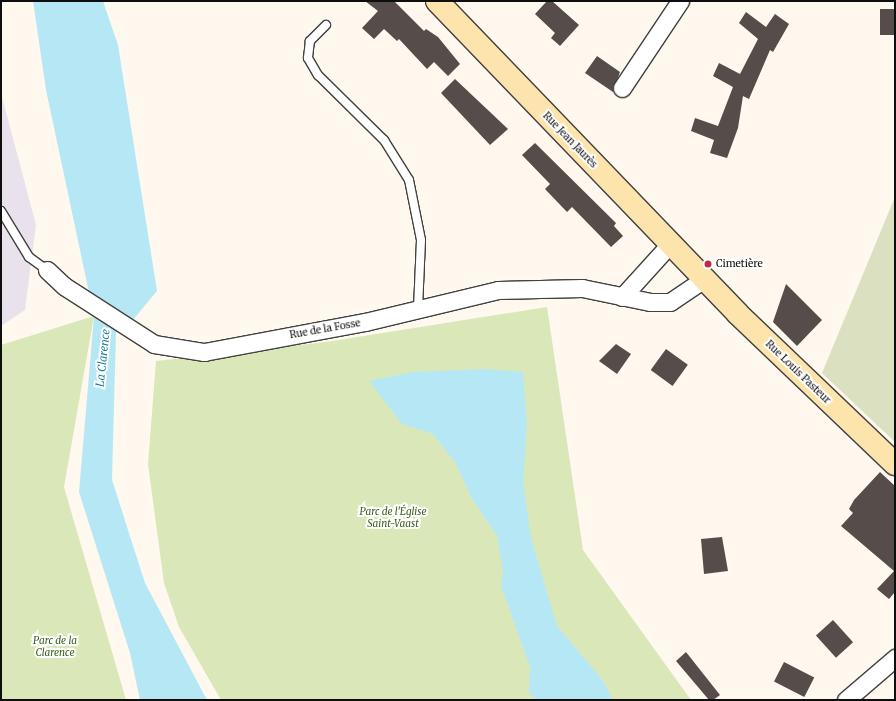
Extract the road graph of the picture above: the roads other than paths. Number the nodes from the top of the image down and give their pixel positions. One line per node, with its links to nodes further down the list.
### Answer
1 (436, 1): 6 (main road, Rue Jean Jaurès)
2 (680, 1): 4 (street)
3 (326, 25): 10 (lane)
4 (622, 88)
5 (1, 211): 7 (lane)
6 (670, 244): 8 (main road, Rue Jean Jaurès); 9 (street)
7 (47, 270): 10 (street, Rue de la Fosse)
8 (704, 279): 9 (street, Rue de la Fosse); 11 (main road, Rue Louis Pasteur)
9 (622, 297): 10 (street, Rue de la Fosse)
10 (418, 308)
11 (895, 464)
12 (895, 658): 13 (street)
13 (846, 700)

